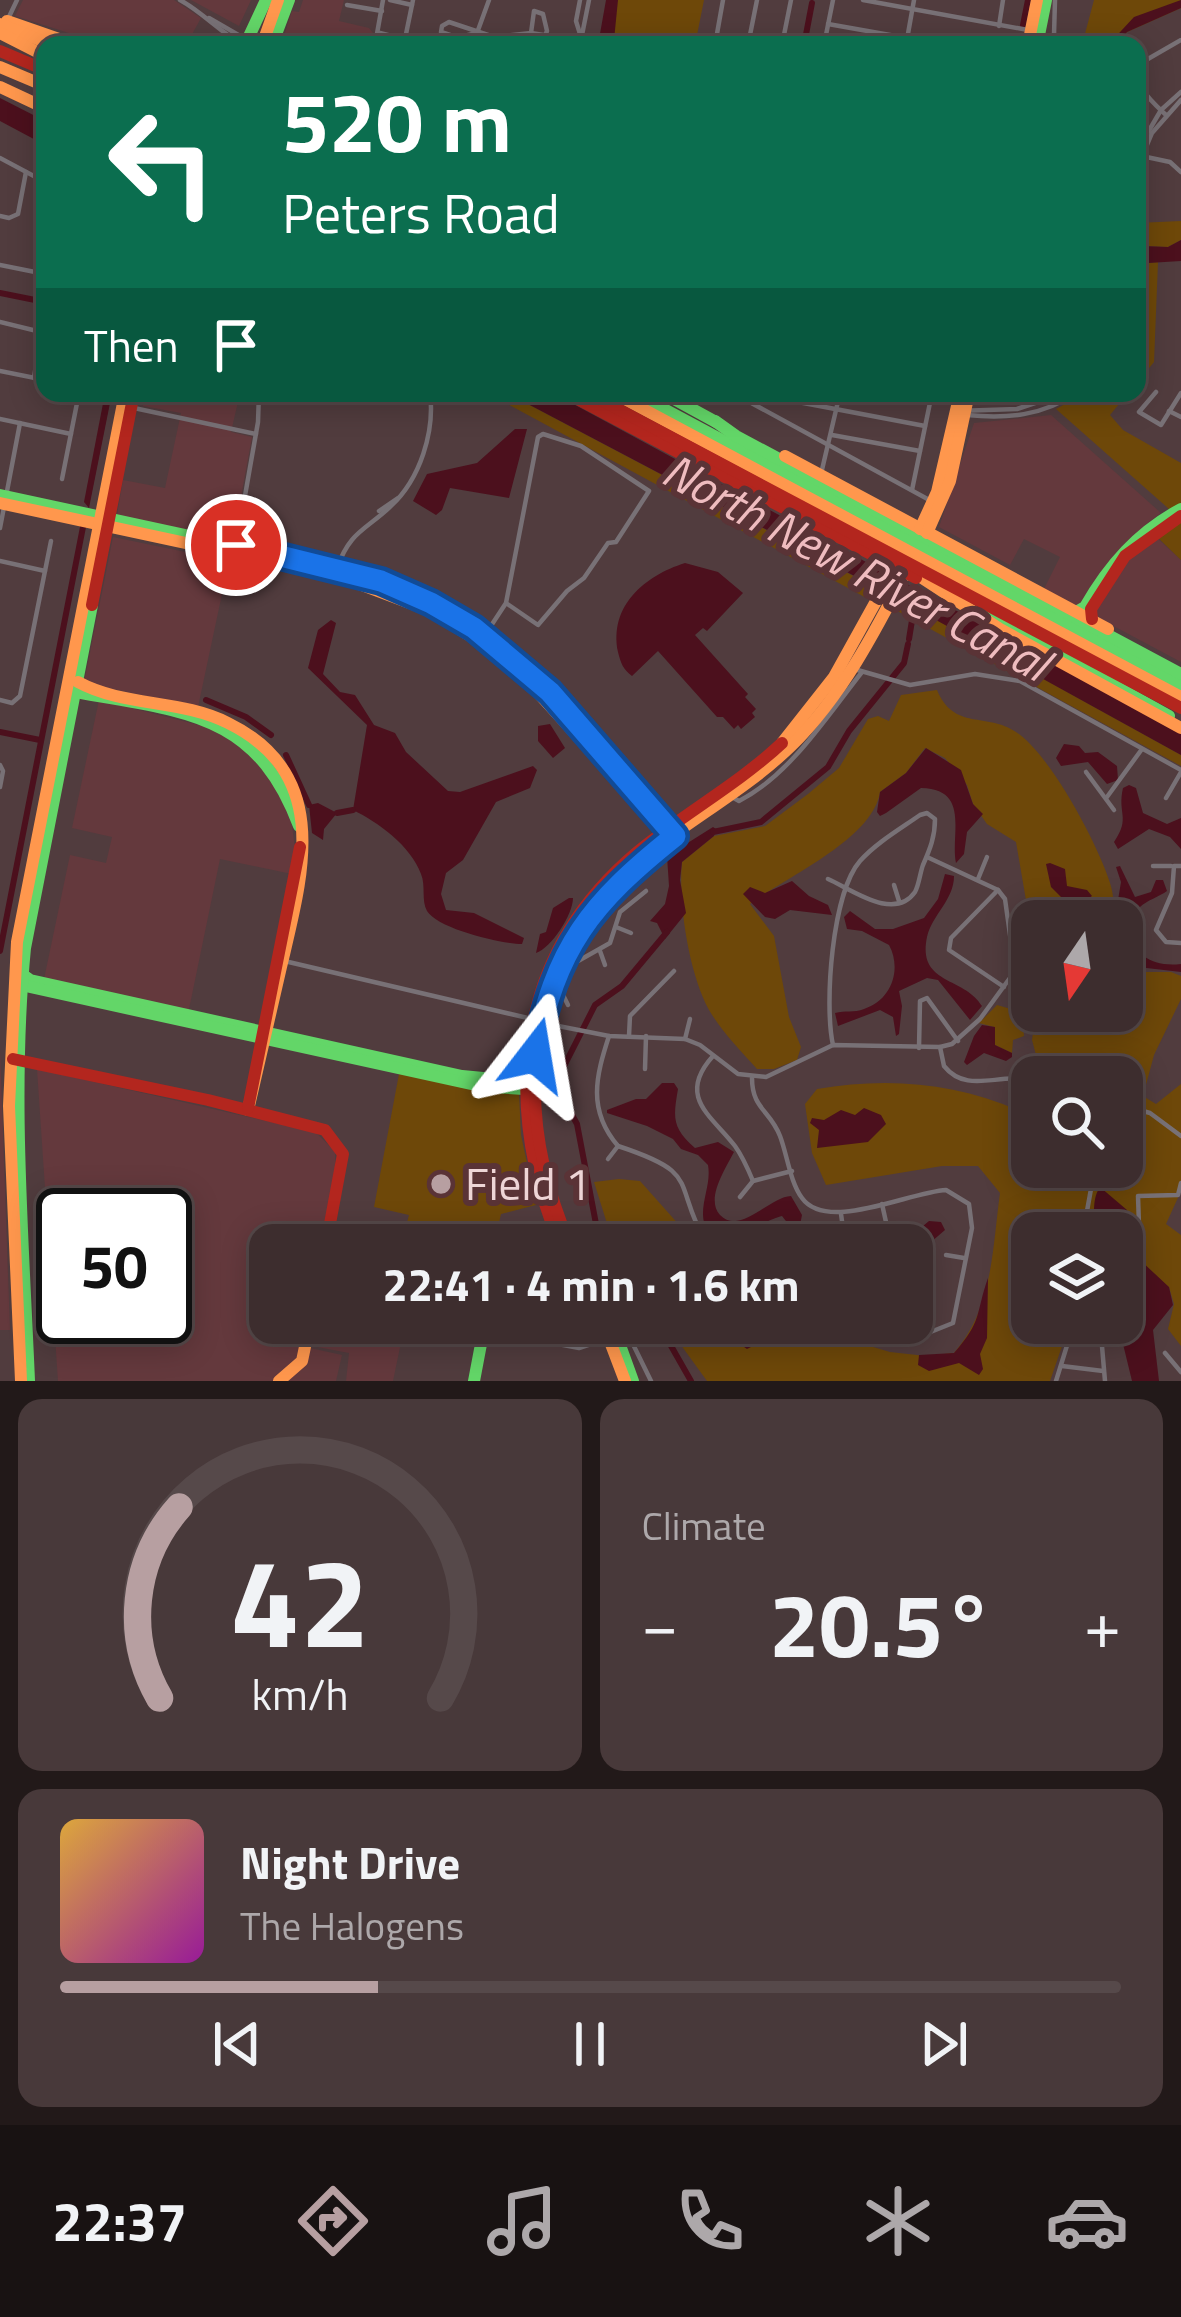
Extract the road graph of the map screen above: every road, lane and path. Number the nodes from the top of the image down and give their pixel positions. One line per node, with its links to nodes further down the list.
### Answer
1 (17, 0): 26 (street)
2 (181, 0): 22 (street)
3 (266, 0): 33 (main road)
4 (278, 0): 34 (main road)
5 (289, 0): 35 (main road)
6 (387, 0): 18 (street); 23 (street)
7 (489, 0): 28 (street)
8 (580, 0): 46 (street)
9 (589, 0): 47 (street)
10 (723, 0): 48 (street)
11 (757, 0): 49 (street)
12 (791, 0): 50 (street)
13 (832, 0): 24 (street)
14 (862, 0): 21 (street)
15 (914, 0): 21 (street)
16 (1003, 0): 25 (street)
17 (1046, 0): 55 (main road); 56 (street)
18 (413, 2): 38 (street)
19 (347, 4): 20 (street)
20 (364, 4): 23 (street)
21 (912, 9): 25 (street); 53 (street)
22 (199, 11): 30 (street); 32 (street)
23 (382, 11): 27 (street)
24 (828, 24): 51 (street); 52 (street)
25 (999, 26): 54 (street)
26 (1, 27): 31 (main road); 57 (main road); 60 (main road)
27 (378, 33): 36 (street); 37 (street)
28 (477, 33): 39 (street); 40 (street); 41 (street)
29 (530, 33): 42 (street); 43 (street); 44 (street); 45 (street)
30 (224, 35)
31 (38, 36)
32 (238, 36)
33 (249, 36)
34 (263, 36)
35 (275, 36)
36 (377, 36)
37 (392, 36)
38 (406, 36)
39 (449, 36)
40 (472, 36)
41 (490, 36)
42 (520, 36)
43 (530, 36)
44 (534, 36)
45 (544, 36)
46 (577, 36)
47 (579, 36)
48 (717, 36)
49 (750, 36)
50 (784, 36)
51 (826, 36)
52 (883, 36)
53 (907, 36)
54 (1023, 36)
55 (1033, 36)
56 (1055, 36)
57 (36, 39)
58 (1181, 40): 61 (street)
59 (0, 51): 62 (main road)
60 (36, 52)
61 (1146, 59)
62 (36, 66)
63 (0, 67): 64 (main road)
64 (36, 82)
65 (0, 87): 68 (main road)
66 (1181, 96): 69 (street)
67 (1146, 97): 69 (street)
68 (36, 104)
69 (1163, 112): 70 (street)
70 (1146, 141)
71 (1146, 156): 74 (street)
72 (0, 158): 73 (street)
73 (26, 172): 75 (street); 76 (street)
74 (1181, 172)
75 (36, 177)
76 (0, 216)
77 (0, 265): 78 (street)
78 (36, 272)
79 (0, 322): 80 (street)
80 (36, 331)
81 (36, 365): 83 (street)
82 (0, 370): 83 (street)
83 (34, 378)
84 (1156, 392): 108 (street)
85 (1181, 393): 108 (street)
86 (77, 402): 115 (street)
87 (128, 402): 128 (main road)
88 (146, 402): 116 (street)
89 (258, 402): 116 (street)
90 (431, 402): 138 (street)
91 (586, 402): 131 (main road)
92 (607, 402): 131 (main road)
93 (630, 402): 131 (main road)
94 (650, 402): 131 (main road)
95 (680, 402): 112 (main road)
96 (748, 402): 106 (street)
97 (754, 402): 106 (street)
98 (796, 402): 107 (street)
99 (838, 402): 107 (street)
100 (925, 402): 105 (street)
101 (961, 402): 109 (main road)
102 (967, 402): 109 (main road)
103 (1040, 402): 109 (street)
104 (1063, 402): 109 (street)
105 (930, 403): 114 (street)
106 (753, 405): 118 (street)
107 (837, 410): 114 (street); 117 (street)
108 (1169, 411): 110 (street)
109 (963, 412): 120 (main road); 123 (main road)
110 (1181, 417)
111 (0, 419): 113 (street)
112 (715, 421): 121 (main road); 131 (main road)
113 (20, 423): 115 (street); 125 (street)
114 (925, 426): 119 (street)
115 (71, 434): 122 (street)
116 (256, 434): 133 (street)
117 (832, 435): 118 (street); 119 (street)
118 (830, 446): 121 (street); 124 (street)
119 (920, 451): 124 (street)
120 (945, 464): 123 (main road); 126 (main road)
121 (821, 473): 131 (main road)
122 (62, 479)
123 (950, 481): 130 (main road)
124 (916, 492): 126 (street)
125 (3, 500): 128 (main road); 129 (street)
126 (934, 502): 130 (main road)
127 (1181, 512): 141 (main road); 142 (main road)
128 (103, 522): 133 (main road); 146 (main road)
129 (0, 528)
130 (924, 530): 131 (main road); 135 (main road); 139 (main road)
131 (887, 535): 135 (main road); 135 (main road); 139 (main road); 150 (main road)
132 (51, 541): 137 (street)
133 (236, 550): 136 (main road); 136 (main road); 138 (main road)
134 (0, 561): 137 (street)
135 (938, 562): 139 (main road); 141 (main road); 145 (main road); 145 (main road); 147 (main road); 149 (main road); 150 (main road)
136 (286, 564): 138 (main road)
137 (45, 571): 148 (street)
138 (336, 571): 143 (main road)
139 (899, 573): 144 (main road)
140 (506, 603): 140 (street); 143 (street)
141 (1078, 611): 142 (main road)
142 (1092, 619): 145 (main road)
143 (482, 639): 160 (main road)
144 (852, 670): 151 (street); 152 (street); 152 (main road)
145 (1181, 676)
146 (74, 684): 178 (main road); 181 (main road)
147 (1181, 697)
148 (0, 700)
149 (1181, 708)
150 (1181, 723)
151 (1142, 749): 154 (street); 157 (street)
152 (780, 756): 160 (main road); 160 (main road)
153 (0, 766): 156 (street)
154 (1181, 771): 158 (street)
155 (1086, 772): 157 (street)
156 (0, 787)
157 (1107, 797): 159 (street)
158 (1166, 797)
159 (1114, 809)
160 (670, 834): 171 (main road)
161 (927, 857): 166 (street); 168 (street); 172 (street)
162 (987, 857): 166 (street)
163 (1153, 866): 164 (street)
164 (1178, 866): 176 (street)
165 (828, 879): 168 (street)
166 (978, 880): 169 (street)
167 (894, 885): 172 (street)
168 (848, 887): 172 (street); 192 (street)
169 (998, 890): 182 (street); 182 (street)
170 (646, 891): 173 (street)
171 (601, 897): 173 (street); 185 (main road); 185 (main road)
172 (899, 901)
173 (621, 911): 174 (street)
174 (616, 927): 175 (street); 177 (street)
175 (632, 933)
176 (1181, 943)
177 (600, 951): 179 (street); 183 (street)
178 (281, 960): 185 (street); 186 (main road)
179 (605, 965)
180 (674, 971): 188 (street)
181 (18, 977): 186 (main road); 196 (main road)
182 (1004, 987): 191 (street)
183 (568, 1005)
184 (690, 1019): 190 (street)
185 (537, 1021): 187 (street); 200 (main road); 209 (main road)
186 (264, 1035): 200 (main road); 201 (main road)
187 (609, 1036): 188 (street); 205 (street)
188 (628, 1036): 189 (street)
189 (646, 1036): 190 (street); 197 (street)
190 (685, 1039): 195 (street)
191 (958, 1041): 193 (street); 194 (street)
192 (833, 1045): 194 (street); 198 (street)
193 (940, 1047): 194 (street); 199 (street)
194 (919, 1048)
195 (713, 1056): 198 (street); 208 (street)
196 (10, 1059): 201 (main road); 203 (main road); 211 (main road)
197 (645, 1069)
198 (752, 1078): 207 (street)
199 (1011, 1078)
200 (524, 1086): 209 (main road)
201 (248, 1110): 218 (main road)
202 (1143, 1111): 204 (street)
203 (7, 1113): 211 (main road); 223 (main road)
204 (1181, 1136)
205 (618, 1146): 206 (street); 221 (street)
206 (608, 1159)
207 (792, 1171): 208 (street); 216 (street)
208 (753, 1181): 212 (street)
209 (540, 1184): 219 (main road); 220 (main road)
210 (1181, 1184): 213 (street)
211 (20, 1193): 226 (main road)
212 (740, 1197)
213 (1179, 1197): 215 (street)
214 (881, 1203): 216 (street); 217 (street); 225 (street)
215 (1139, 1212)
216 (841, 1214): 222 (street)
217 (886, 1222)
218 (331, 1224)
219 (553, 1224)
220 (560, 1224)
221 (699, 1224)
222 (842, 1224)
223 (14, 1256): 226 (main road); 239 (main road)
224 (946, 1256): 225 (street)
225 (965, 1258): 227 (street)
226 (26, 1307): 239 (main road)
227 (933, 1332)
228 (306, 1344): 240 (main road)
229 (479, 1344): 238 (main road)
230 (616, 1344): 241 (main road)
231 (633, 1344): 242 (street)
232 (1068, 1344): 235 (street)
233 (1101, 1344): 236 (street)
234 (1165, 1353): 237 (street)
235 (1062, 1366): 236 (street); 243 (street)
236 (1103, 1371): 244 (street)
237 (1181, 1372)
238 (472, 1378)
239 (25, 1381)
240 (279, 1381)
241 (629, 1381)
242 (651, 1381)
243 (1056, 1381)
244 (1105, 1381)

